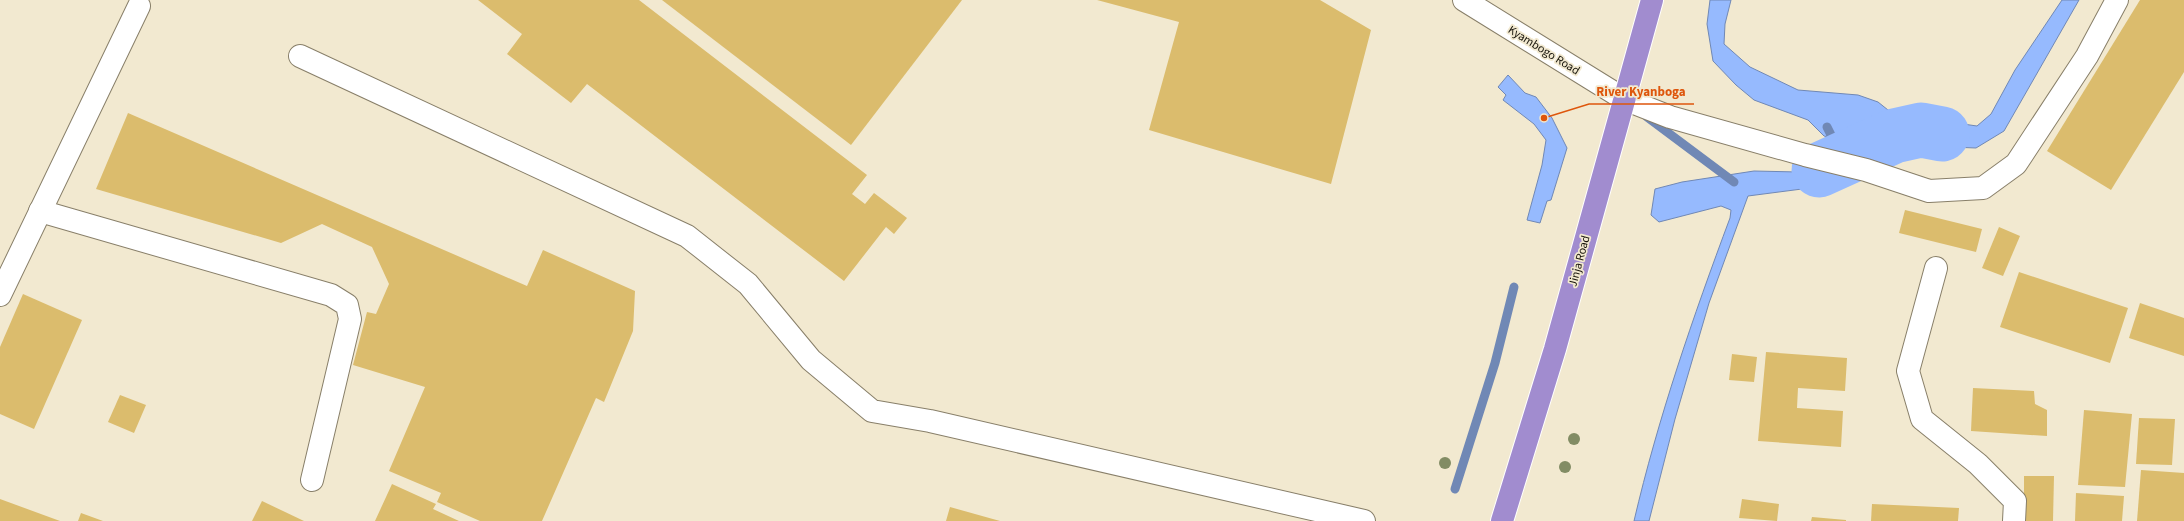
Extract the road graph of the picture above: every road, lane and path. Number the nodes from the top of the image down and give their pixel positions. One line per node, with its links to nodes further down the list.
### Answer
1 (1464, 0): 6 (street, Kyambogo Road)
2 (1652, 0): 6 (highway, Jinja Road)
3 (2117, 0): 6 (street, Kyambogo Road)
4 (139, 6): 7 (street)
5 (300, 56): 11 (street)
6 (1624, 99): 12 (highway, Jinja Road)
7 (40, 211): 9 (street); 10 (street)
8 (1936, 268): 13 (street)
9 (0, 295)
10 (312, 480)
11 (1364, 521)
12 (1502, 521)
13 (2014, 521)

